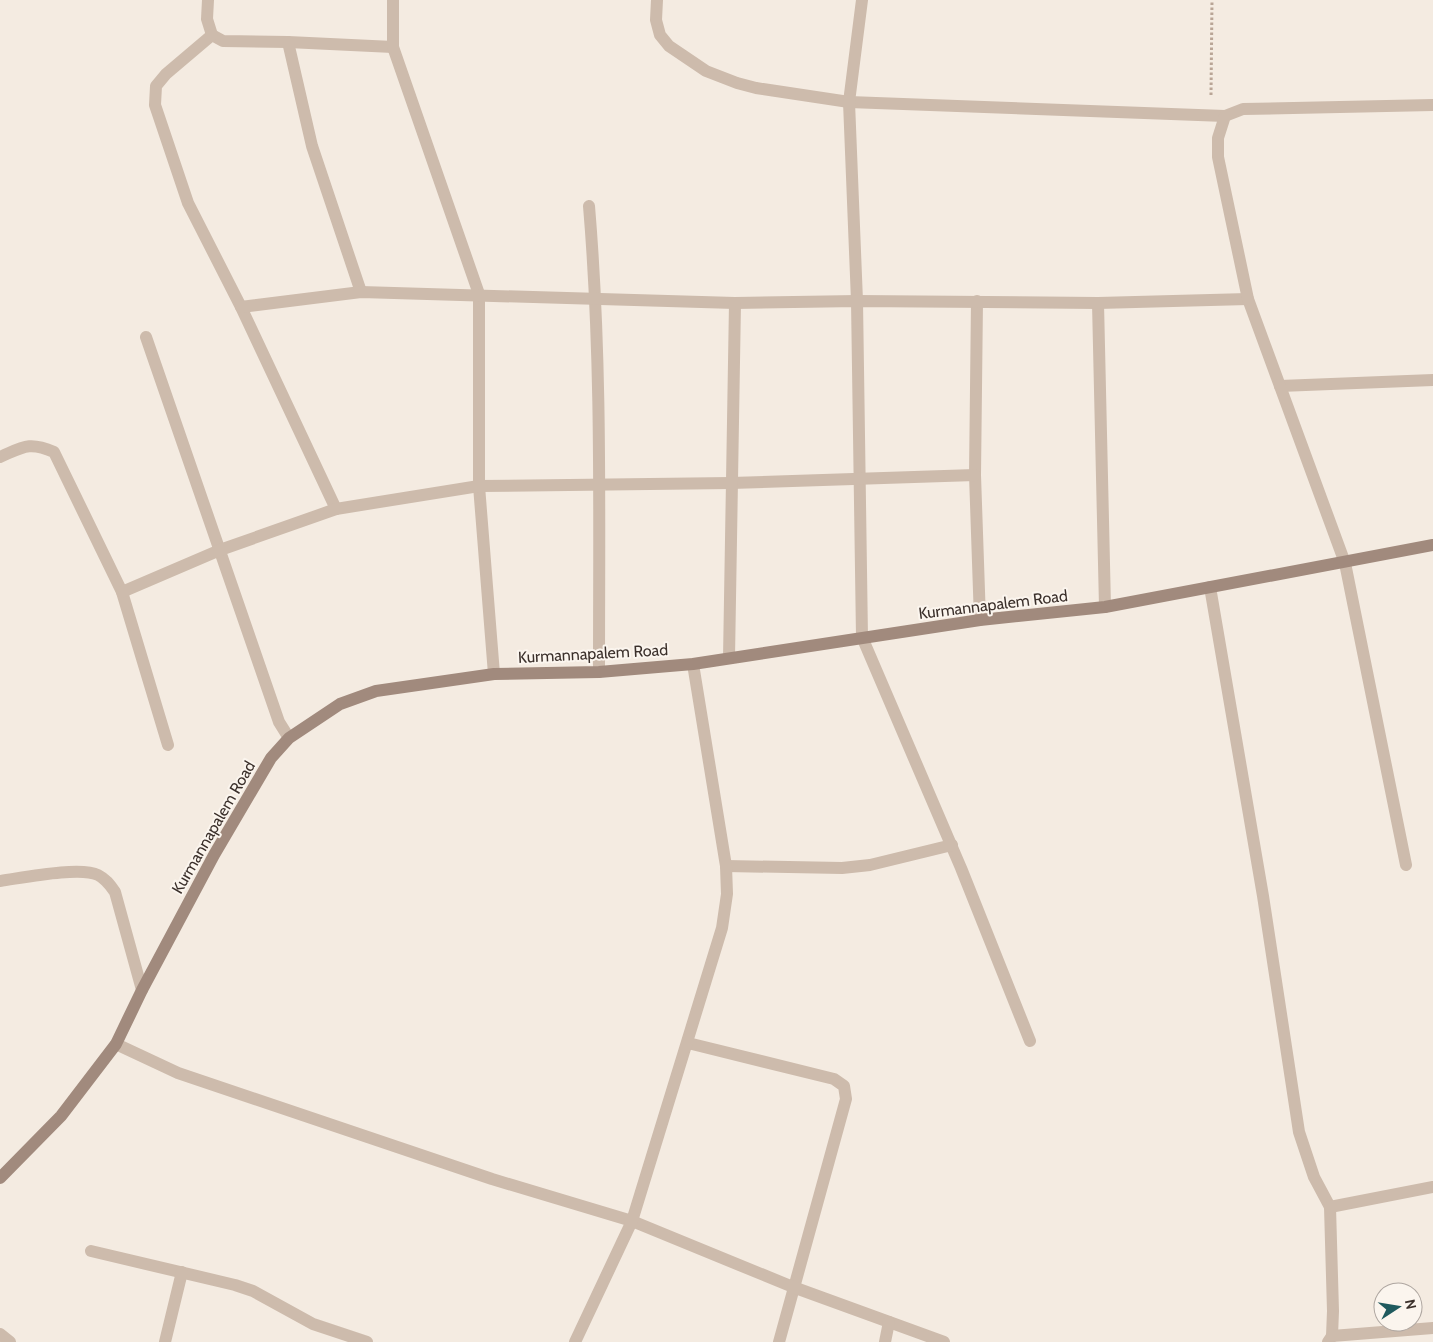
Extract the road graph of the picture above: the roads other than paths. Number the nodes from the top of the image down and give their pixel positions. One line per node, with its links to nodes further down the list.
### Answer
1 (208, 0): 5 (street)
2 (394, 0): 7 (street)
3 (657, 0): 8 (street)
4 (862, 0): 8 (street)
5 (212, 35): 6 (street); 20 (street)
6 (288, 42): 7 (street); 12 (street)
7 (393, 48): 13 (street)
8 (849, 102): 10 (street); 16 (street)
9 (1433, 105): 10 (street)
10 (1226, 116): 15 (street)
11 (589, 206): 14 (street)
12 (361, 292): 13 (street); 20 (street)
13 (480, 294): 14 (street); 29 (street)
14 (597, 298): 18 (street); 27 (street)
15 (1248, 299): 19 (street); 23 (street)
16 (857, 301): 17 (street); 18 (street); 26 (street)
17 (977, 301): 19 (street); 25 (street)
18 (735, 303): 28 (street)
19 (1098, 303): 36 (street)
20 (241, 307): 30 (street)
21 (146, 337): 32 (street)
22 (1433, 380): 23 (street)
23 (1280, 386): 33 (street)
24 (0, 457): 35 (street)
25 (975, 475): 26 (street); 37 (street)
26 (858, 480): 28 (street); 38 (street)
27 (600, 484): 28 (street); 29 (street); 41 (street)
28 (731, 484): 39 (street)
29 (479, 486): 30 (street); 42 (street)
30 (336, 509): 32 (street)
31 (1433, 546): 33 (main road, Kurmannapalem Road)
32 (220, 550): 35 (street); 43 (street)
33 (1345, 563): 34 (main road, Kurmannapalem Road); 46 (street)
34 (1210, 587): 36 (main road, Kurmannapalem Road); 55 (street)
35 (122, 592): 44 (street)
36 (1105, 606): 37 (main road, Kurmannapalem Road)
37 (980, 620): 38 (main road, Kurmannapalem Road)
38 (862, 637): 39 (main road, Kurmannapalem Road); 45 (street)
39 (729, 658): 40 (main road, Kurmannapalem Road)
40 (693, 664): 41 (main road, Kurmannapalem Road); 47 (street)
41 (599, 672): 42 (main road, Kurmannapalem Road)
42 (494, 674): 43 (main road, Kurmannapalem Road)
43 (289, 738): 49 (main road, Kurmannapalem Road)
44 (168, 745)
45 (952, 846): 47 (street); 50 (street)
46 (1406, 865)
47 (726, 866): 51 (street)
48 (0, 880): 49 (street)
49 (142, 990): 52 (main road, Kurmannapalem Road)
50 (1030, 1041)
51 (688, 1043): 56 (street); 59 (street)
52 (116, 1044): 53 (main road, Kurmannapalem Road); 56 (street)
53 (0, 1178)
54 (1433, 1187): 55 (street)
55 (1330, 1207): 63 (street)
56 (632, 1222): 59 (street); 67 (street)
57 (91, 1251): 58 (street)
58 (182, 1272): 65 (street); 66 (street)
59 (793, 1287): 60 (street); 68 (street)
60 (889, 1322): 69 (street); 70 (street)
61 (1433, 1328): 63 (street)
62 (0, 1334): 64 (street)
63 (1330, 1339)
64 (10, 1342)
65 (165, 1342)
66 (367, 1342)
67 (575, 1342)
68 (779, 1342)
69 (885, 1342)
70 (944, 1342)

